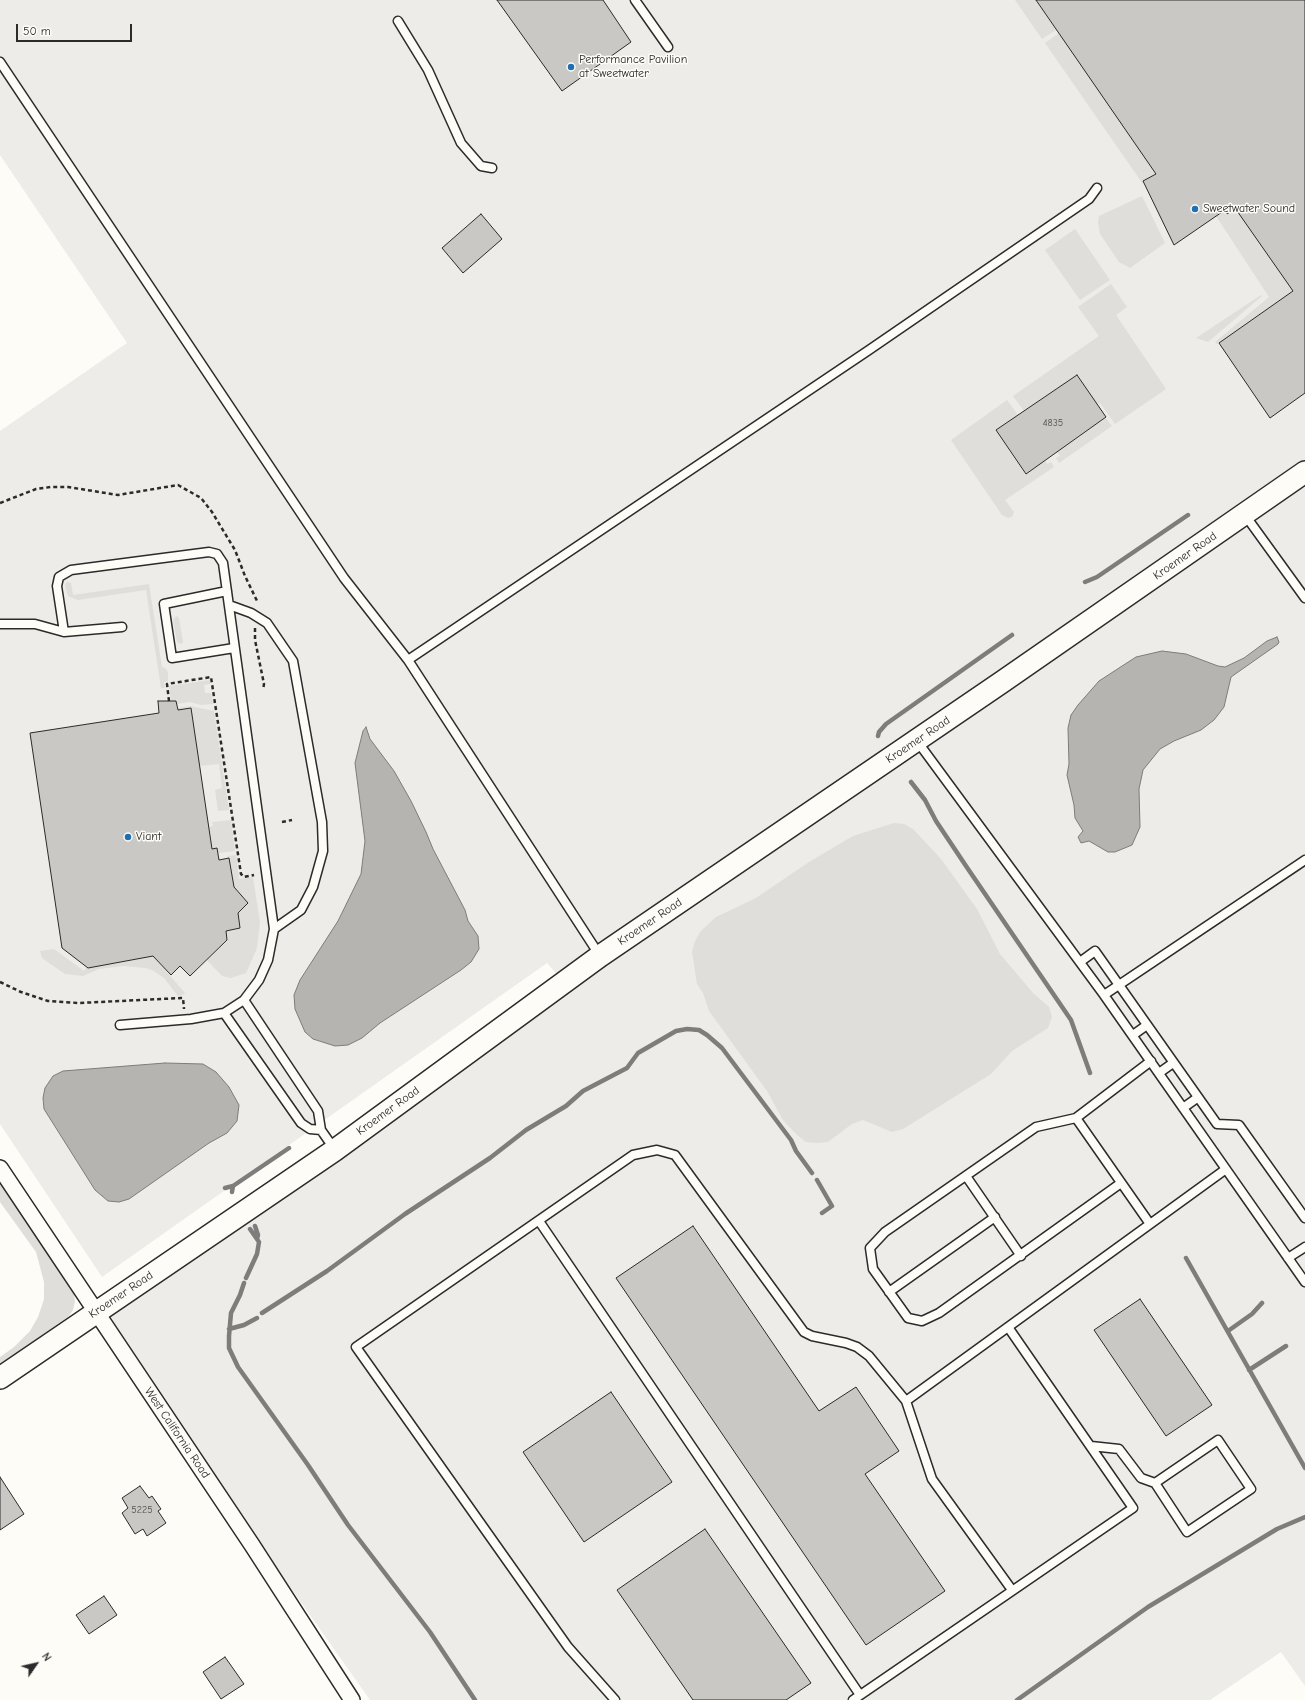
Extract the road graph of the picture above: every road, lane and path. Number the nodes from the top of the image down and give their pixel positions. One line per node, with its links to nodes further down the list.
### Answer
1 (635, 0): 3 (lane)
2 (398, 21): 5 (lane)
3 (668, 47)
4 (0, 62): 19 (lane)
5 (492, 168)
6 (1097, 188): 19 (lane)
7 (1305, 472): 9 (street, Kroemer Road)
8 (0, 503): 13 (path)
9 (1244, 514): 11 (lane); 22 (street, Kroemer Road)
10 (227, 591): 12 (lane); 17 (lane); 18 (lane)
11 (1305, 598)
12 (228, 604): 18 (lane); 27 (lane)
13 (257, 607)
14 (0, 624): 17 (lane)
15 (122, 627): 17 (lane)
16 (255, 627): 20 (path)
17 (64, 632)
18 (234, 648): 27 (lane)
19 (408, 660): 28 (lane)
20 (263, 690)
21 (168, 701): 26 (path)
22 (917, 741): 28 (street, Kroemer Road); 29 (lane)
23 (292, 820): 24 (path)
24 (282, 822)
25 (1305, 860): 31 (lane)
26 (256, 878)
27 (274, 929): 33 (lane)
28 (600, 956): 46 (street, Kroemer Road)
29 (1080, 962): 31 (lane); 32 (lane)
30 (0, 982): 34 (path)
31 (1119, 985): 32 (lane); 37 (lane)
32 (1104, 995): 38 (lane)
33 (244, 1000): 35 (lane); 45 (lane)
34 (186, 1012)
35 (224, 1013): 36 (lane); 45 (lane)
36 (120, 1025)
37 (1147, 1025): 38 (lane); 40 (lane)
38 (1133, 1035): 39 (lane)
39 (1150, 1061): 41 (lane); 44 (lane)
40 (1173, 1063): 41 (lane); 42 (lane)
41 (1159, 1073): 43 (lane)
42 (1198, 1098): 43 (lane); 52 (lane)
43 (1183, 1108): 48 (lane)
44 (1076, 1118): 49 (lane); 50 (lane)
45 (321, 1130): 46 (lane)
46 (335, 1150): 60 (street, Kroemer Road)
47 (0, 1168): 60 (street, West California Road)
48 (1226, 1169): 54 (lane); 57 (lane)
49 (966, 1176): 51 (lane); 59 (lane)
50 (1121, 1182): 54 (lane); 56 (lane)
51 (995, 1217): 56 (lane); 59 (lane)
52 (1305, 1218)
53 (538, 1221): 63 (lane); 67 (lane); 69 (lane)
54 (1150, 1224): 61 (lane)
55 (1305, 1246): 57 (lane)
56 (1021, 1256): 59 (lane)
57 (1288, 1258): 58 (lane)
58 (1305, 1282)
59 (889, 1292)
60 (96, 1312): 62 (street, Kroemer Road); 68 (street, West California Road)
61 (1008, 1327): 63 (lane); 64 (lane)
62 (0, 1378)
63 (906, 1401): 66 (lane)
64 (1091, 1446): 65 (lane); 66 (lane)
65 (1155, 1483): 65 (lane)
66 (1012, 1590): 67 (lane)
67 (856, 1698)
68 (352, 1700)
69 (615, 1700)

